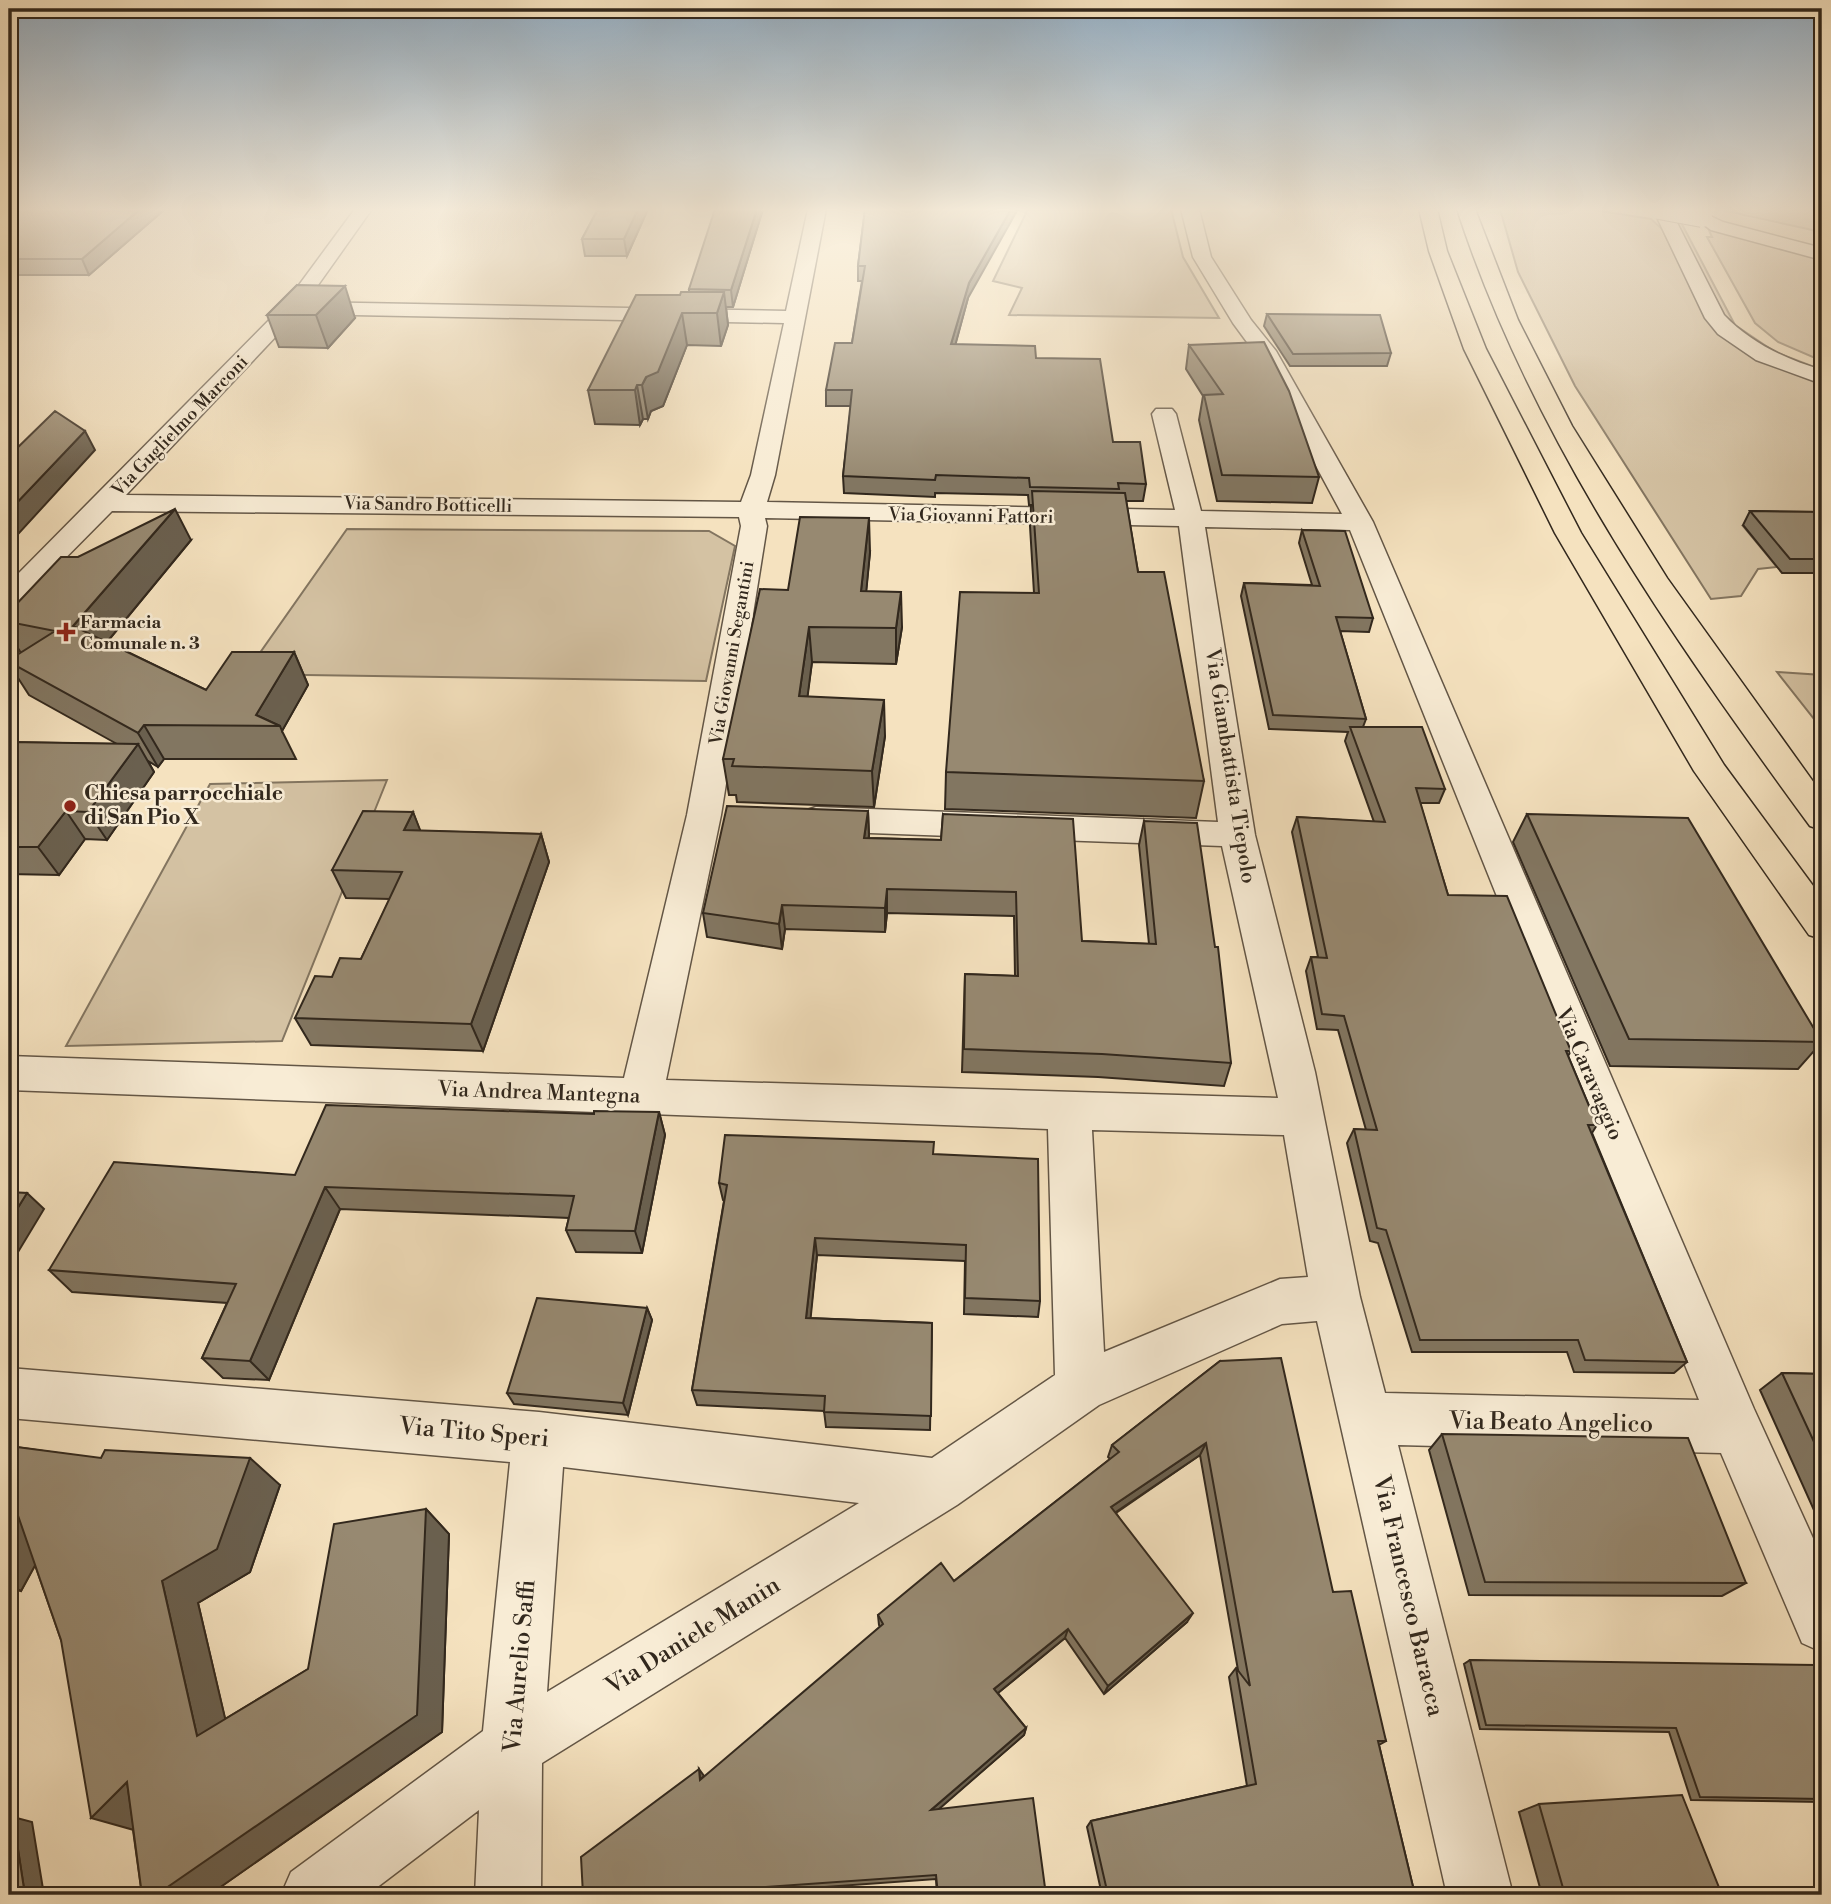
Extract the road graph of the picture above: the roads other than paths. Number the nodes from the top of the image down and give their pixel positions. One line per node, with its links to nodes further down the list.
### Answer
1 (299, 298): 7 (street, Via Guglielmo Marconi)
2 (800, 298): 8 (street, Via Giovanni Segantini)
3 (1227, 298): 16 (street, Via Caravaggio)
4 (1456, 298): 21 (highway)
5 (1498, 298): 19 (highway)
6 (1705, 298): 11 (street)
7 (292, 308): 8 (street); 13 (street, Via Guglielmo Marconi)
8 (796, 317): 14 (street, Via Giovanni Segantini)
9 (1742, 318): 10 (street)
10 (1822, 366)
11 (1822, 377)
12 (1164, 414): 15 (street, Via Giambattista Tiepolo)
13 (105, 503): 14 (street, Via Sandro Botticelli); 17 (street, Via Guglielmo Marconi)
14 (751, 511): 15 (street, Via Giovanni Fattori); 23 (street, Via Giovanni Segantini)
15 (1191, 521): 16 (street, Via Giovanni Fattori); 20 (street, Via Giambattista Tiepolo)
16 (1360, 522): 30 (street, Via Caravaggio)
17 (9, 599)
18 (791, 818): 20 (street)
19 (1822, 818)
20 (1237, 835): 25 (street, Via Giambattista Tiepolo)
21 (1822, 925)
22 (9, 1073): 23 (street, Via Andrea Mantegna)
23 (641, 1097): 24 (street, Via Andrea Mantegna)
24 (1069, 1112): 25 (street, Via Andrea Mantegna); 27 (street)
25 (1303, 1117): 26 (street, Via Giambattista Tiepolo)
26 (1336, 1297): 27 (street, Via Daniele Manin); 29 (street, Via Francesco Baracca)
27 (1081, 1387): 32 (street, Via Daniele Manin)
28 (9, 1393): 31 (street, Via Tito Speri)
29 (1366, 1418): 30 (street, Via Beato Angelico); 37 (street, Via Francesco Baracca)
30 (1736, 1427): 33 (street, Via Caravaggio)
31 (539, 1438): 32 (street, Via Tito Speri); 34 (street, Via Aurelio Saffi)
32 (938, 1486): 34 (street, Via Daniele Manin)
33 (1822, 1623)
34 (512, 1747): 35 (street, Via Daniele Manin); 36 (street, Via Aurelio Saffi)
35 (314, 1895)
36 (508, 1895)
37 (1480, 1895)

